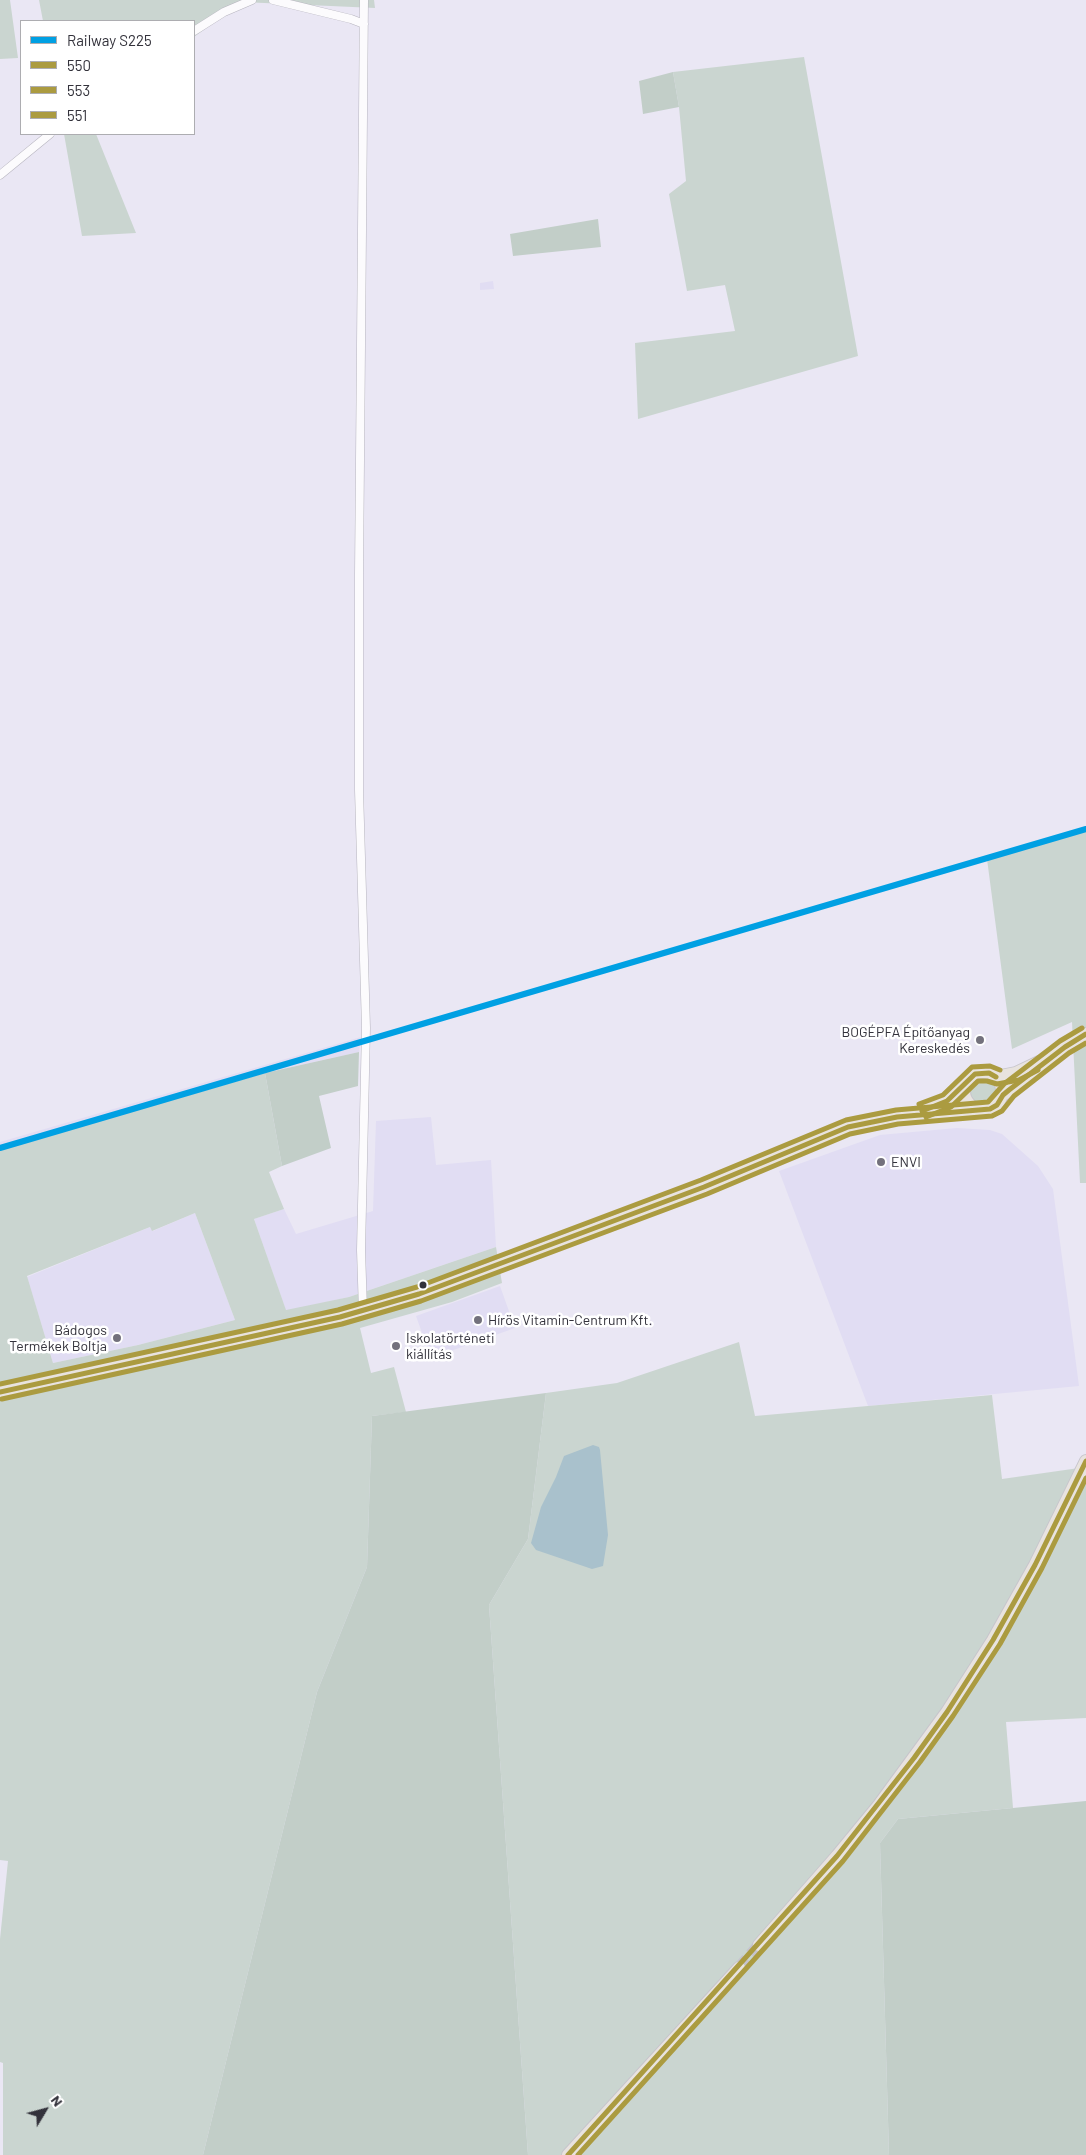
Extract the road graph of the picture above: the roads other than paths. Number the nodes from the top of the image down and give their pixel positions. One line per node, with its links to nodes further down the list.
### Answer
1 (252, 0): 5 (street)
2 (273, 0): 4 (street)
3 (364, 0): 4 (street)
4 (364, 24): 15 (street)
5 (195, 30)
6 (49, 135): 7 (street)
7 (0, 175)
8 (1086, 1034): 9 (main road)
9 (1055, 1054): 10 (main road); 12 (main road)
10 (996, 1077): 11 (main road); 12 (main road)
11 (964, 1086): 13 (main road); 14 (main road)
12 (1003, 1095): 13 (main road)
13 (977, 1110): 14 (main road)
14 (904, 1116): 15 (main road)
15 (363, 1311): 16 (main road)
16 (0, 1392)
17 (1086, 1461): 18 (main road)
18 (759, 1945)
19 (739, 1968): 20 (main road)
20 (568, 2155)

